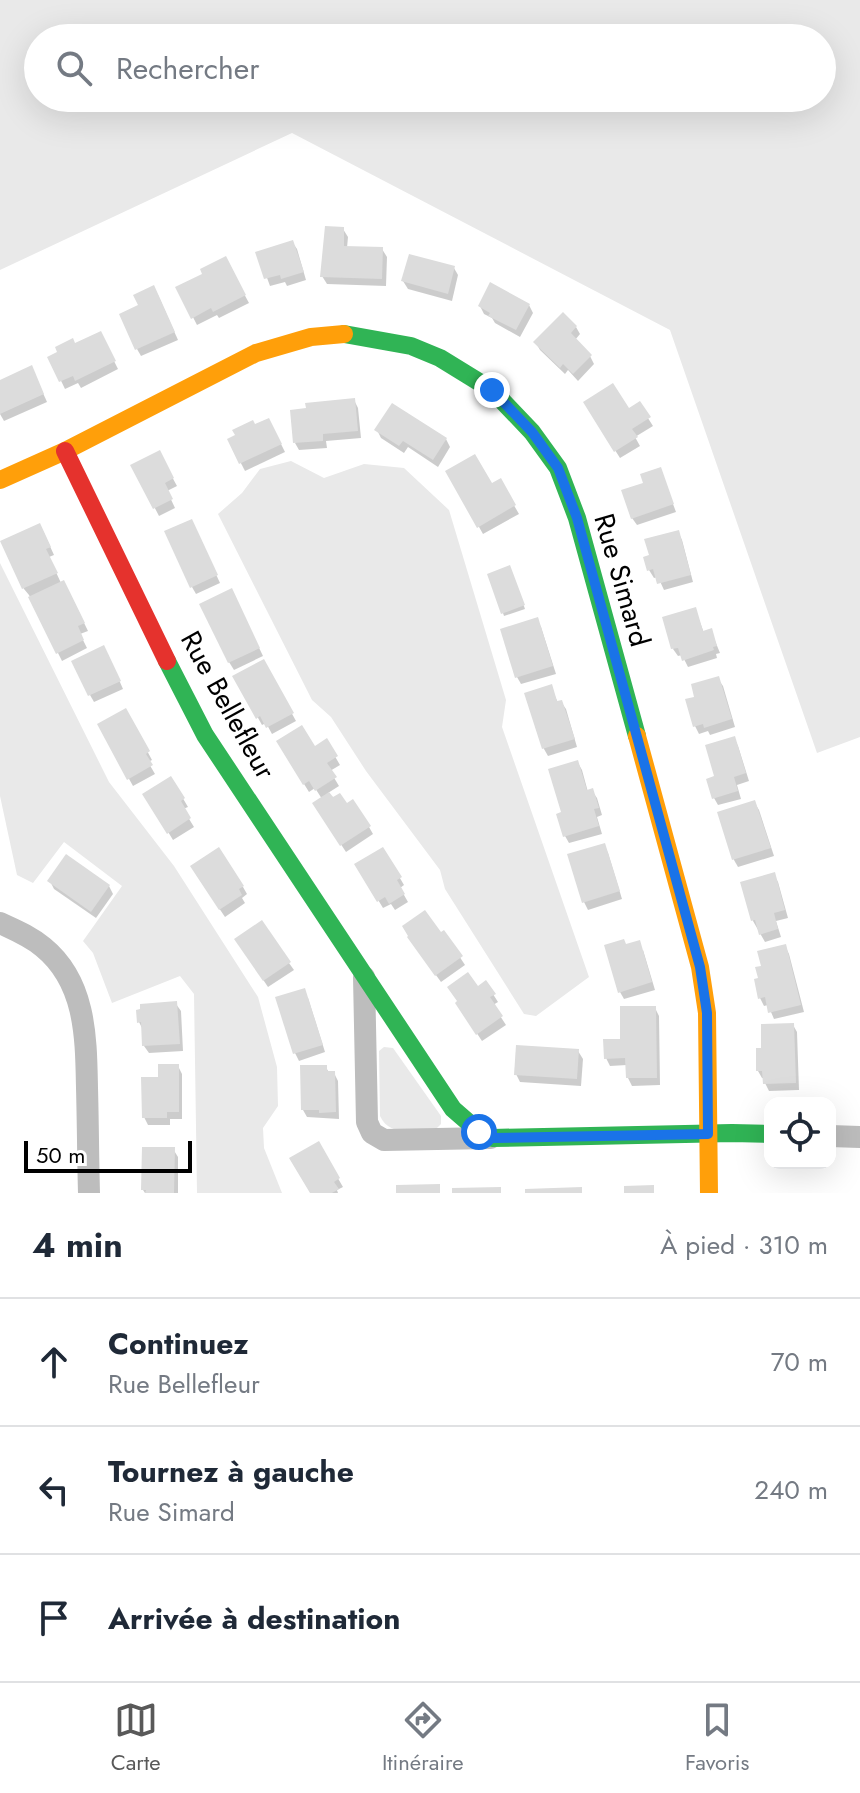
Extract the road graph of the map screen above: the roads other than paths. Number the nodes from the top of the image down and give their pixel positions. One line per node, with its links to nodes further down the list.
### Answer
1 (65, 451): 2 (street, Rue Simard); 4 (street, Rue Bellefleur); 5 (street, Rue Simard)
2 (0, 480)
3 (0, 923): 10 (street)
4 (364, 975): 9 (street, Rue Bellefleur); 9 (street)
5 (708, 1134): 6 (street); 9 (street); 11 (street, Rue Simard)
6 (764, 1134)
7 (836, 1136): 8 (street)
8 (860, 1137)
9 (492, 1138)
10 (89, 1193)
11 (709, 1193)

